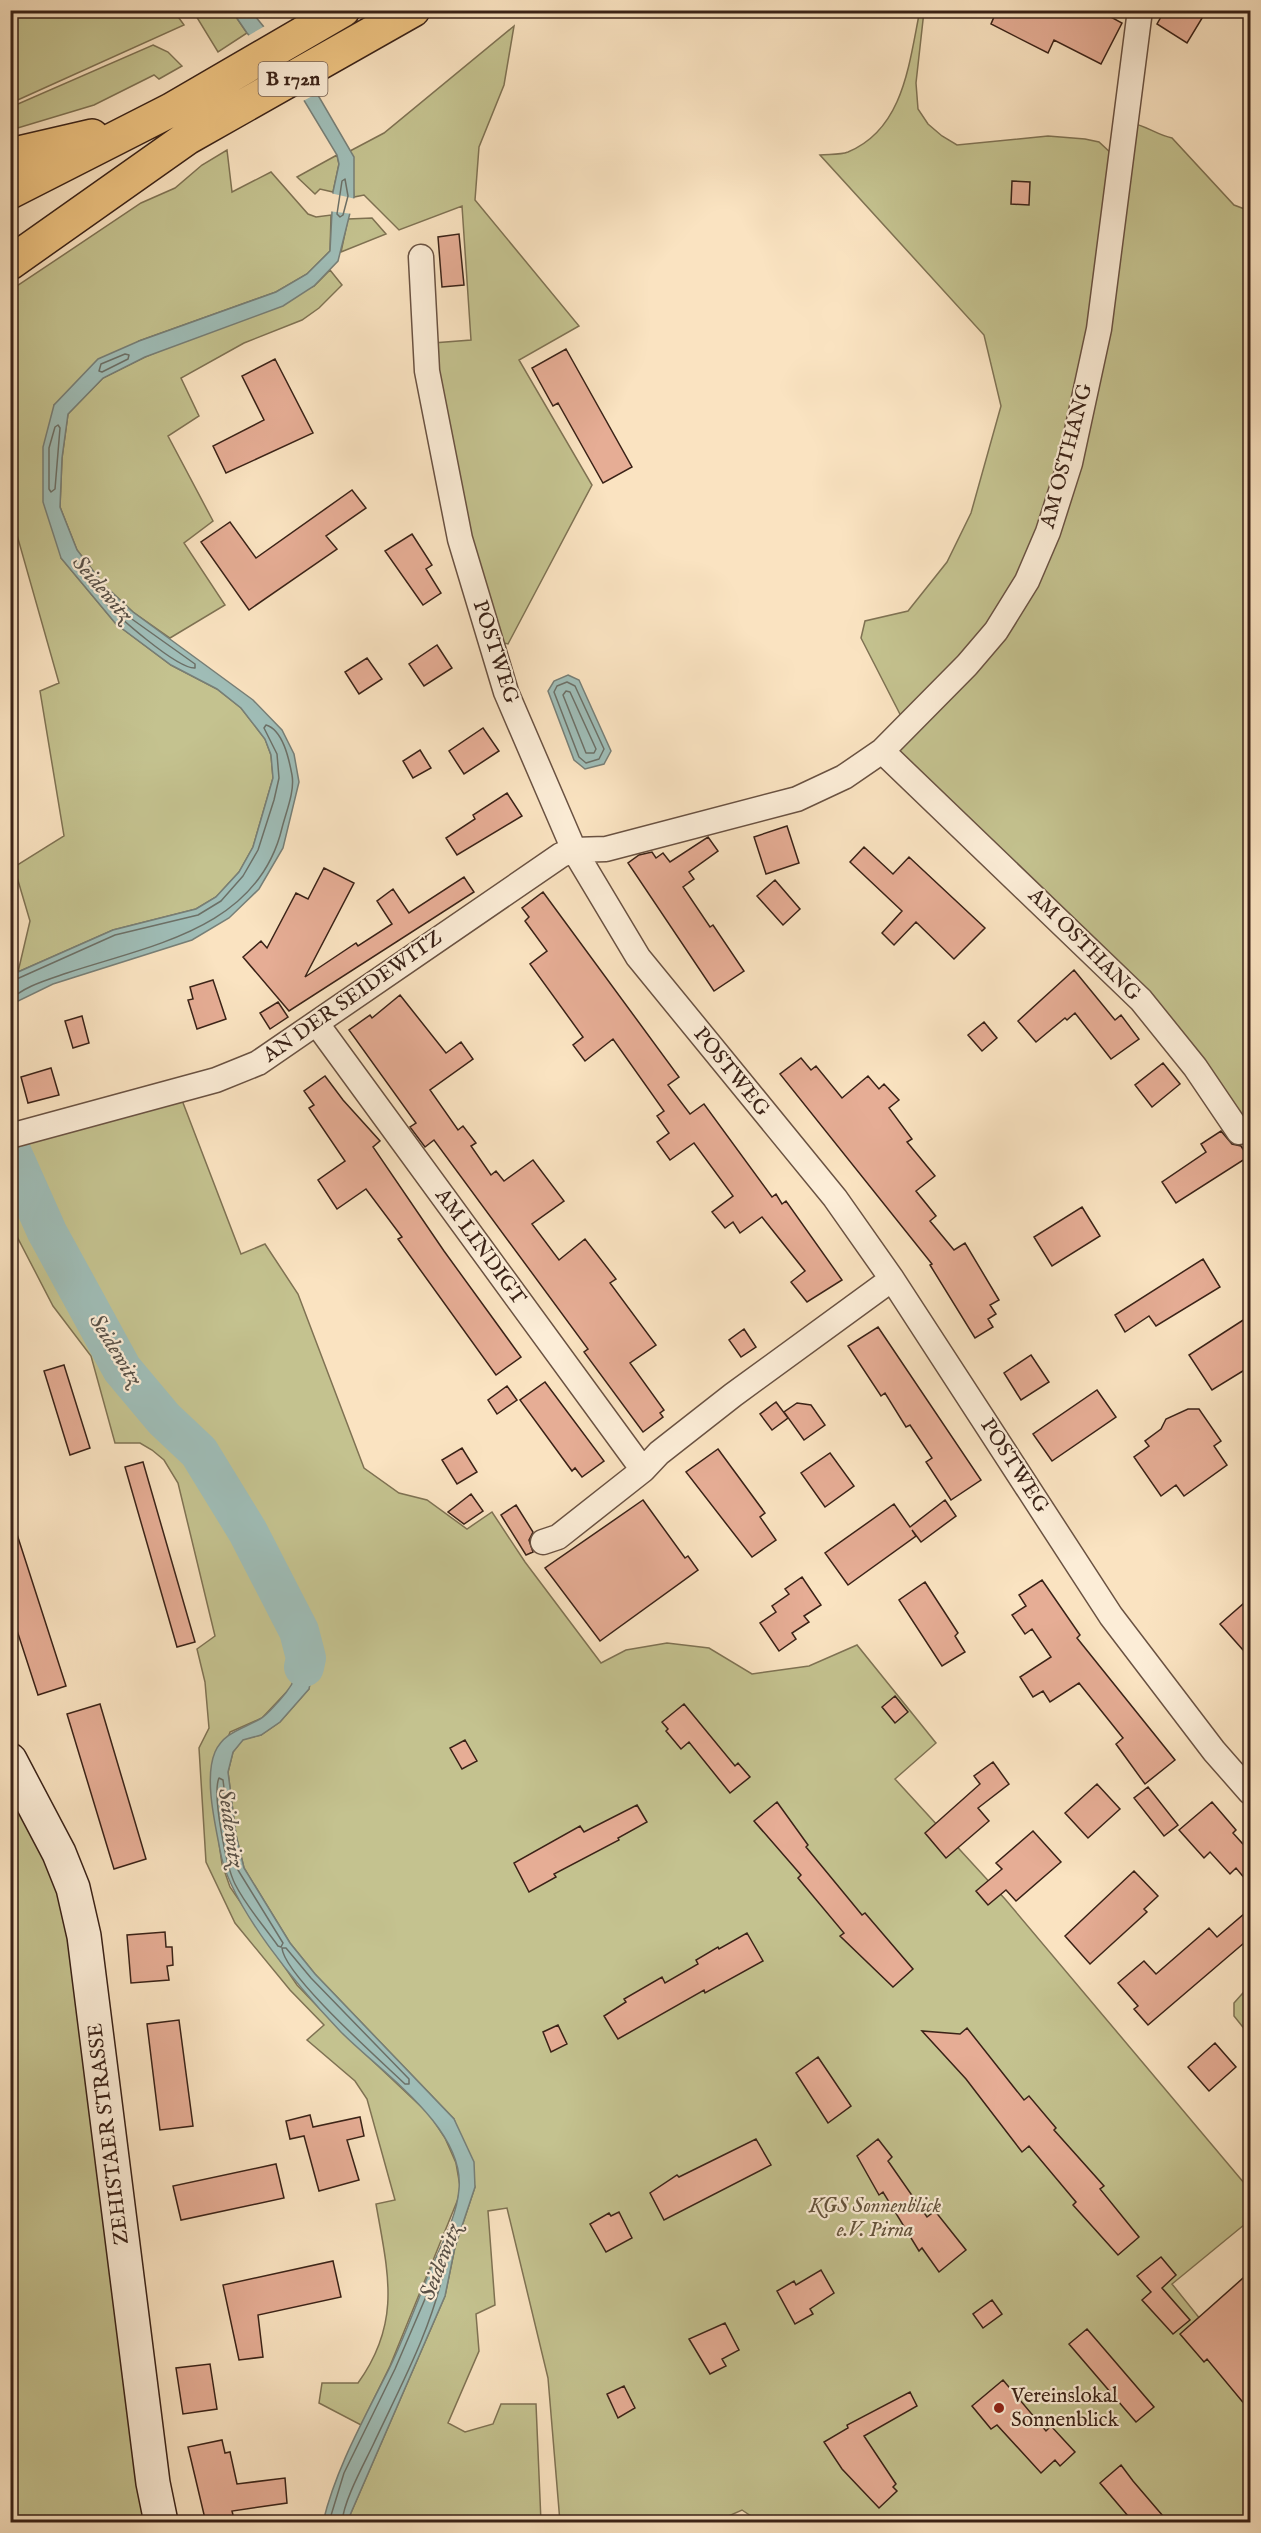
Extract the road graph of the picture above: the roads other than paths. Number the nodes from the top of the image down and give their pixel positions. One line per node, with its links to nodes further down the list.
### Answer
1 (343, 10): 4 (highway, B 172n)
2 (1140, 10): 11 (street, AM OSTHANG)
3 (406, 15): 5 (highway, B 172n)
4 (171, 110): 6 (highway); 7 (highway, B 172n)
5 (187, 138): 8 (highway, B 172n); 10 (highway, B 172n)
6 (10, 154)
7 (10, 192)
8 (10, 210)
9 (421, 257): 12 (street, POSTWEG)
10 (10, 263)
11 (882, 751): 12 (street, AM OSTHANG); 14 (street, AM OSTHANG)
12 (574, 850): 13 (street, AN DER SEIDEWITZ); 16 (street, POSTWEG)
13 (317, 1024): 15 (street, AN DER SEIDEWITZ); 17 (street, AM LINDIGT)
14 (1239, 1132)
15 (16, 1134)
16 (892, 1279): 17 (street); 20 (street, POSTWEG)
17 (643, 1470): 18 (street)
18 (543, 1542)
19 (10, 1760): 21 (main road, ZEHISTAER STRASSE)
20 (1251, 1792)
21 (161, 2523)

